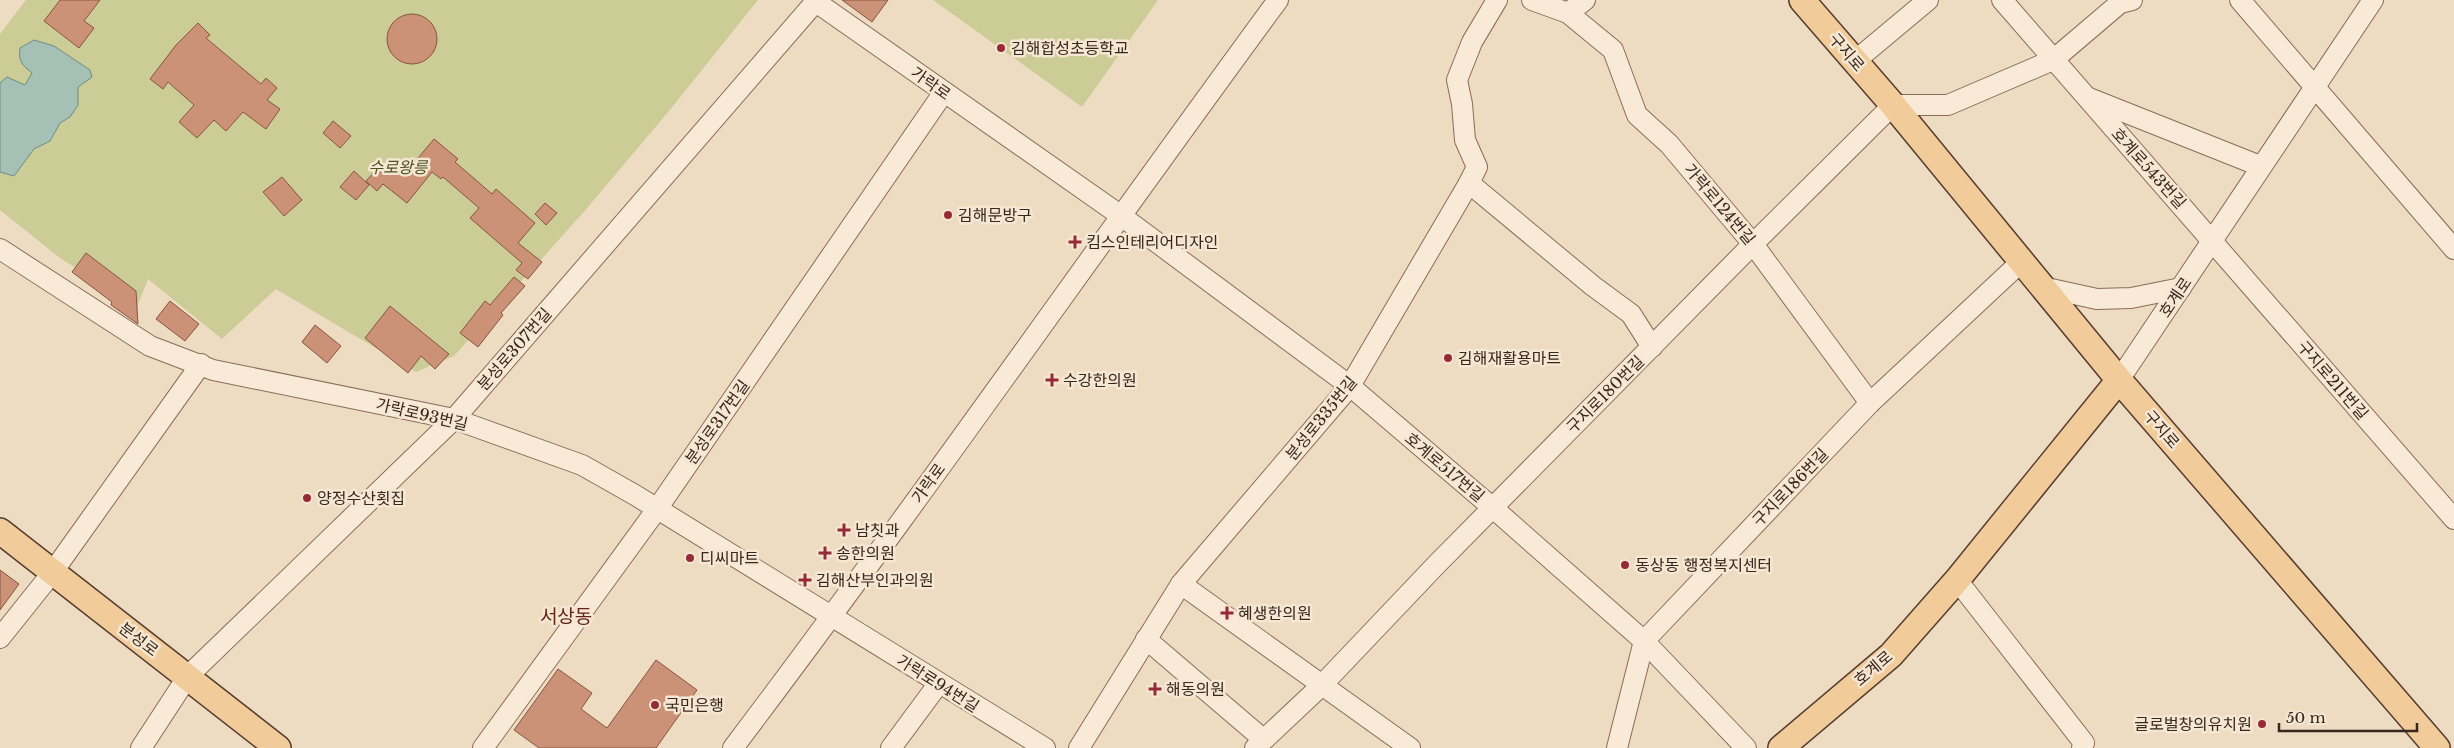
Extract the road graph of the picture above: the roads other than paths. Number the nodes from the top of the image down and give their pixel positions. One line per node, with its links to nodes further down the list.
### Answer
1 (1278, 0): 21 (street, 가락로)
2 (1497, 0): 20 (street, 분성로335번길)
3 (1532, 0): 12 (street, 가락로124번길)
4 (1586, 0): 12 (street)
5 (1802, 0): 14 (main road, 구지로)
6 (1928, 0): 14 (street)
7 (2002, 0): 13 (street, 호계로543번길)
8 (2132, 0): 13 (street)
9 (2240, 0): 15 (street)
10 (2372, 0): 15 (street, 호계로)
11 (816, 1): 16 (street, 가락로); 34 (street, 분성로307번길)
12 (1568, 13): 23 (street, 가락로124번길)
13 (2053, 60): 17 (street, 호계로543번길); 18 (street)
14 (1855, 62): 18 (main road, 구지로)
15 (2315, 89): 19 (street, 호계로); 25 (street)
16 (944, 92): 21 (street, 가락로); 36 (street, 분성로317번길)
17 (2085, 96): 19 (street, 호계로543번길); 22 (street, 호계로543번길)
18 (1893, 105): 23 (street, 구지로180번길); 26 (main road, 구지로)
19 (2260, 166): 22 (street, 호계로)
20 (1469, 183): 29 (street); 32 (street, 분성로335번길)
21 (1120, 215): 32 (street, 호계로517번길); 42 (street, 가락로)
22 (2213, 240): 28 (street, 호계로); 37 (street, 구지로211번길)
23 (1753, 244): 29 (street, 구지로180번길); 33 (street, 가락로124번길)
24 (0, 249): 30 (street, 가락로93번길)
25 (2454, 249)
26 (2021, 262): 27 (main road, 구지로); 33 (street, 구지로186번길)
27 (2042, 287): 28 (street); 31 (main road, 구지로)
28 (2181, 288): 31 (street, 호계로)
29 (1652, 347): 35 (street, 구지로180번길)
30 (200, 364): 34 (street, 가락로93번길); 39 (street)
31 (2119, 380): 40 (main road, 호계로); 62 (main road, 구지로)
32 (1350, 386): 35 (street, 호계로517번길); 41 (street, 분성로335번길)
33 (1870, 403): 45 (street, 구지로186번길)
34 (454, 419): 36 (street, 가락로93번길); 46 (street, 분성로307번길)
35 (1493, 508): 45 (street, 호계로517번길); 48 (street, 구지로180번길)
36 (657, 509): 42 (street, 가락로93번길); 53 (street, 분성로317번길)
37 (2454, 519)
38 (0, 531): 39 (main road, 분성로)
39 (52, 573): 43 (street); 46 (main road, 분성로)
40 (1957, 580): 50 (street); 61 (main road, 호계로)
41 (1181, 584): 44 (street, 분성로335번길); 48 (street)
42 (831, 618): 47 (street, 가락로94번길); 54 (street, 가락로)
43 (0, 638)
44 (1146, 640): 49 (street); 57 (street, 분성로335번길)
45 (1644, 641): 59 (street, 구지로186번길); 60 (street, 호계로517번길)
46 (188, 676): 51 (street, 분성로307번길); 52 (main road, 분성로)
47 (939, 682): 55 (street); 56 (street, 가락로94번길)
48 (1320, 686): 49 (street, 구지로180번길); 58 (street)
49 (1259, 744)
50 (2083, 745)
51 (141, 748)
52 (278, 748)
53 (483, 748)
54 (733, 748)
55 (891, 748)
56 (1045, 748)
57 (1079, 748)
58 (1410, 748)
59 (1617, 748)
60 (1746, 748)
61 (1781, 748)
62 (2437, 748)

